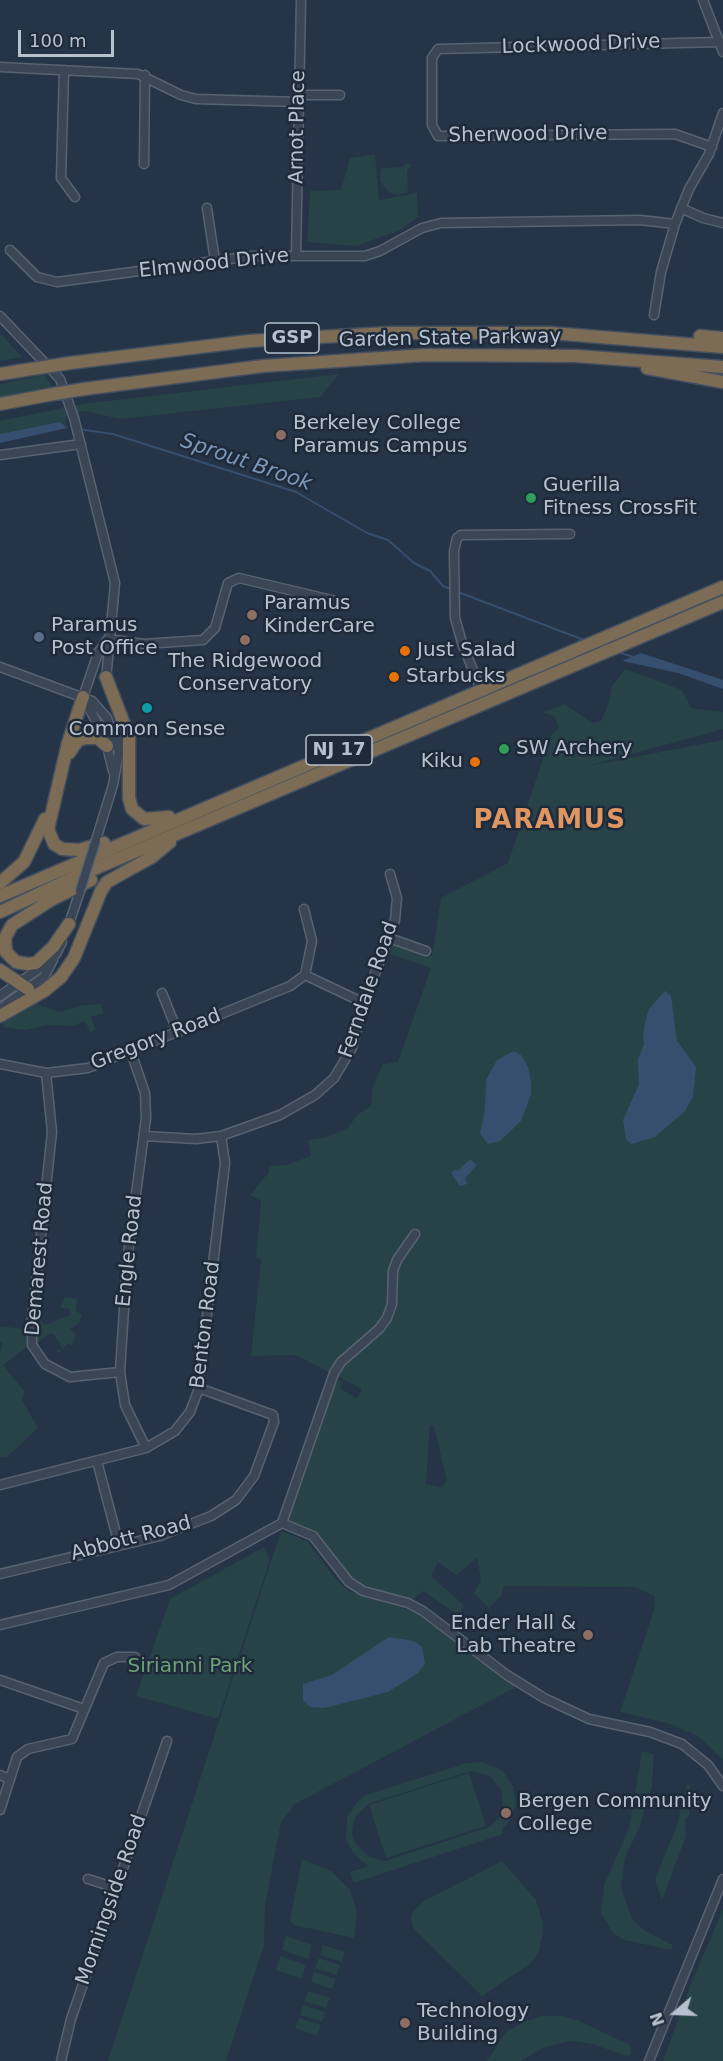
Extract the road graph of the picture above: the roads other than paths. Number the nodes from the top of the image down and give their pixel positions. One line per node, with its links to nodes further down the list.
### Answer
1 (301, 0): 10 (street, Arnot Place)
2 (703, 0): 3 (street)
3 (720, 42): 4 (street, Lockwood Drive); 5 (street)
4 (442, 49): 13 (street, Sherwood Drive)
5 (723, 52)
6 (0, 67): 7 (street)
7 (64, 70): 8 (street); 15 (street)
8 (145, 75): 10 (street); 14 (street)
9 (340, 95): 10 (street)
10 (299, 98): 21 (street, Arnot Place)
11 (723, 113): 12 (street)
12 (720, 136): 13 (street)
13 (712, 147): 17 (street)
14 (144, 164)
15 (75, 197)
16 (207, 208): 22 (street)
17 (681, 208): 18 (street); 19 (street)
18 (723, 223)
19 (675, 224): 21 (street, Elmwood Drive); 23 (street)
20 (10, 250): 22 (street, Elmwood Drive)
21 (296, 255): 22 (street, Elmwood Drive)
22 (215, 261)
23 (654, 315)
24 (0, 316): 33 (street)
25 (621, 337): 26 (highway); 27 (highway, Garden State Parkway / GSP); 30 (highway, Garden State Parkway / GSP, bridge)
26 (723, 338)
27 (723, 347)
28 (577, 356): 29 (highway, Garden State Parkway / GSP); 31 (highway); 32 (highway, Garden State Parkway / GSP, bridge)
29 (723, 367)
30 (0, 374)
31 (723, 382)
32 (0, 404)
33 (81, 444): 34 (street); 39 (street)
34 (0, 455)
35 (570, 534): 42 (street)
36 (723, 587): 42 (highway, NJ 17)
37 (340, 602): 39 (street)
38 (723, 602): 51 (highway, NJ 17)
39 (108, 639): 41 (street); 43 (street)
40 (0, 667): 43 (street)
41 (106, 677): 45 (street); 49 (highway)
42 (482, 689): 49 (highway, NJ 17)
43 (83, 697): 44 (street); 45 (street); 46 (highway)
44 (107, 746): 46 (highway); 47 (street)
45 (118, 754): 47 (street)
46 (66, 756): 48 (highway)
47 (114, 775): 58 (street, bridge)
48 (52, 804): 50 (highway); 54 (highway)
49 (194, 812): 50 (highway, NJ 17)
50 (154, 828): 55 (highway, NJ 17)
51 (181, 832): 52 (highway, NJ 17); 68 (highway)
52 (110, 863): 57 (highway, NJ 17); 58 (highway)
53 (390, 874): 59 (street, Ferndale Road)
54 (0, 883)
55 (0, 896)
56 (304, 909): 62 (street)
57 (0, 912)
58 (69, 924): 63 (street)
59 (389, 938): 60 (street); 66 (street, Ferndale Road)
60 (426, 951)
61 (0, 970): 63 (highway)
62 (305, 975): 66 (street); 69 (street, Gregory Road)
63 (24, 986): 65 (street); 67 (street)
64 (162, 993): 69 (street)
65 (0, 996)
66 (364, 1003): 74 (street, Ferndale Road)
67 (0, 1009)
68 (0, 1016)
69 (178, 1033): 70 (street, Gregory Road)
70 (131, 1052): 72 (street, Gregory Road); 73 (street, Engle Road)
71 (0, 1064): 72 (street, Gregory Road)
72 (46, 1073): 76 (street, Demarest Road)
73 (144, 1136): 74 (street, Ferndale Road); 76 (street, Engle Road)
74 (221, 1136): 77 (street, Benton Road)
75 (416, 1234): 81 (street)
76 (120, 1372): 78 (street, Engle Road)
77 (199, 1388): 78 (street, Benton Road); 82 (street, Abbott Road)
78 (146, 1448): 79 (street, Benton Road)
79 (97, 1461): 80 (street, Benton Road); 82 (street)
80 (0, 1485)
81 (282, 1523): 84 (street); 91 (street)
82 (119, 1545): 83 (street, Abbott Road)
83 (0, 1574)
84 (0, 1625)
85 (135, 1657): 87 (street)
86 (0, 1680): 87 (street)
87 (84, 1709): 90 (street)
88 (167, 1741): 95 (street, Morningside Road)
89 (0, 1774): 90 (street)
90 (10, 1779): 92 (street)
91 (723, 1786)
92 (0, 1810)
93 (88, 1879): 95 (street)
94 (723, 1879): 97 (street)
95 (116, 1888): 96 (street, Morningside Road)
96 (61, 2061)
97 (648, 2061)

